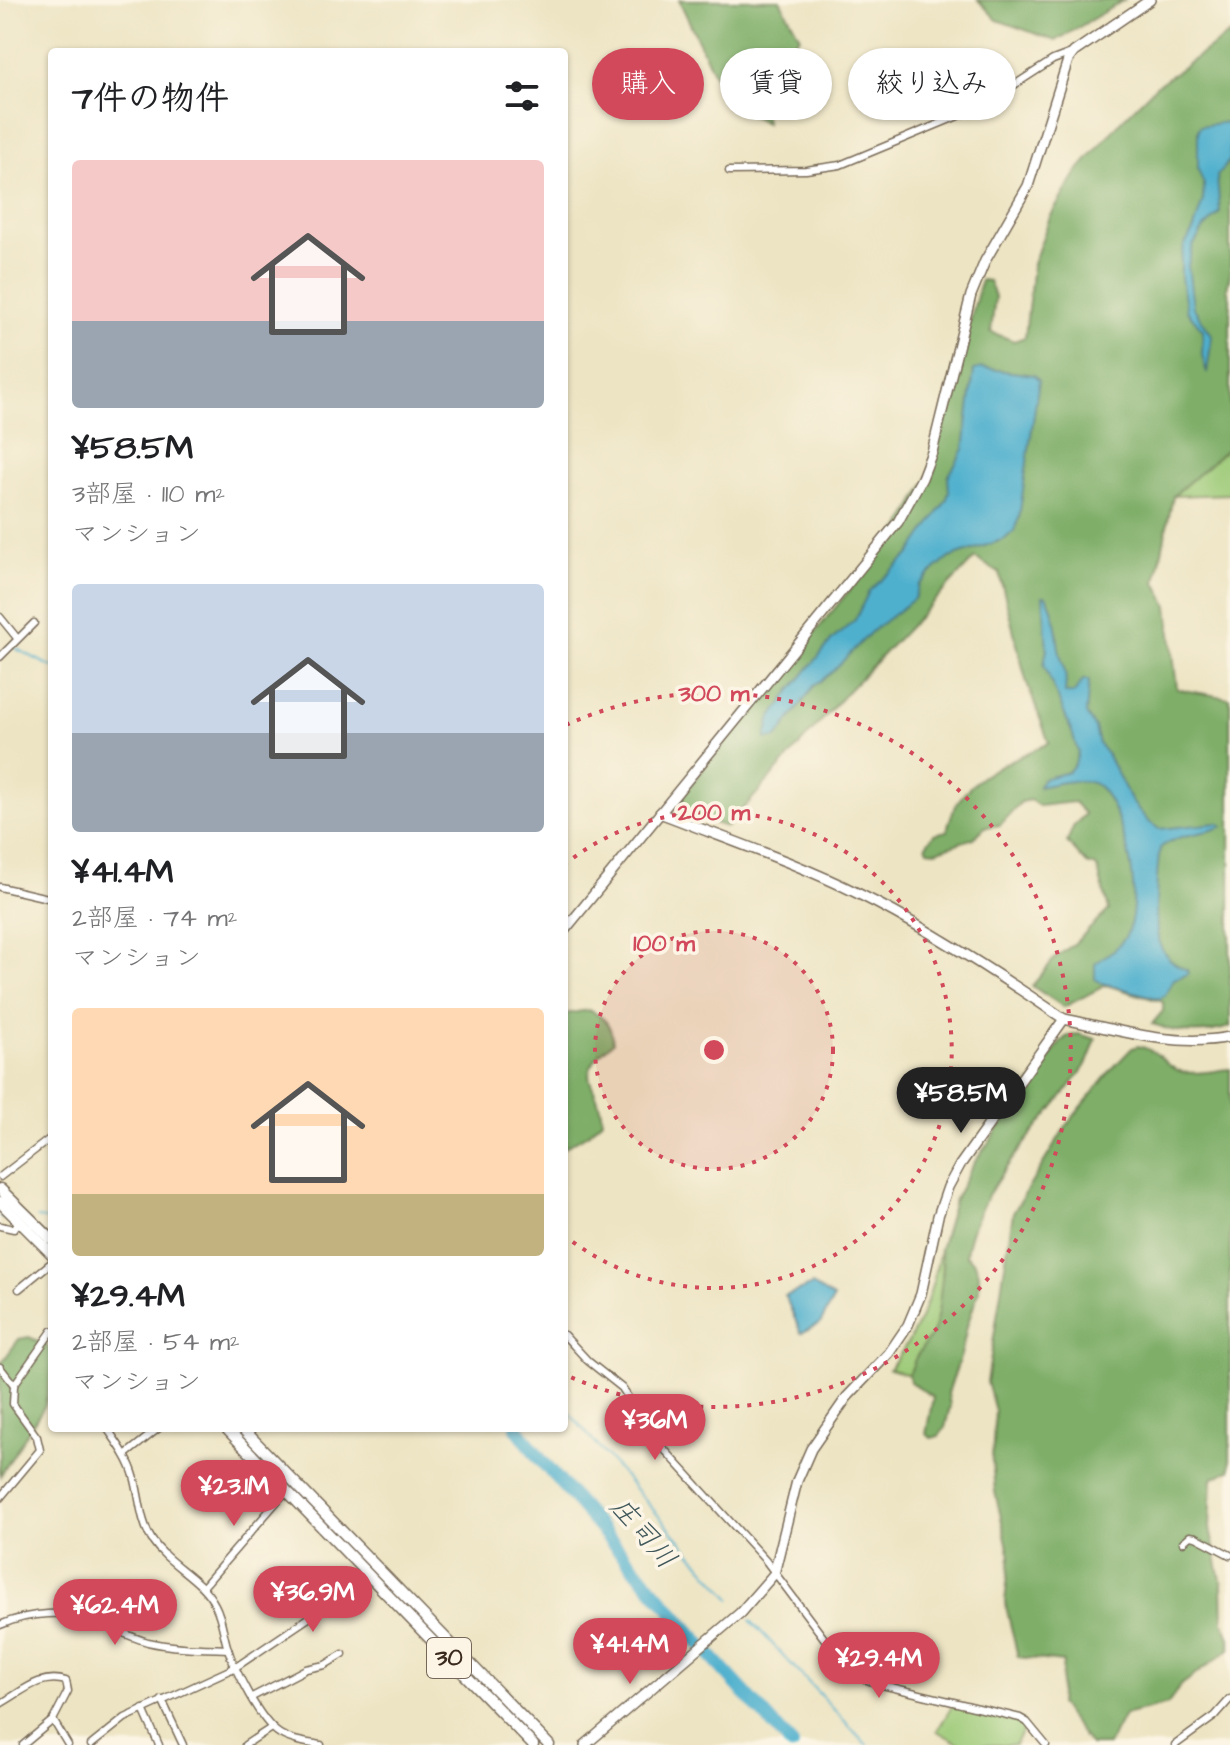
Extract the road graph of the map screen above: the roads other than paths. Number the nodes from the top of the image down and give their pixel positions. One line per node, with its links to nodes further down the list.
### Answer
1 (1150, 0): 2 (street)
2 (1074, 52): 3 (street); 8 (street)
3 (729, 171)
4 (0, 617): 6 (street)
5 (34, 623): 6 (street)
6 (17, 638): 7 (street)
7 (0, 657)
8 (660, 813): 11 (street); 12 (street)
9 (0, 887): 10 (street)
10 (48, 898)
11 (568, 926)
12 (1068, 1020): 13 (street); 38 (street)
13 (1230, 1037)
14 (48, 1140): 15 (street)
15 (0, 1177)
16 (0, 1189): 20 (main road)
17 (1, 1204): 18 (main road)
18 (19, 1221): 19 (street); 21 (main road)
19 (0, 1226)
20 (48, 1236)
21 (48, 1250)
22 (48, 1265): 23 (street)
23 (19, 1289)
24 (48, 1337): 27 (street)
25 (568, 1339): 38 (street)
26 (0, 1367): 27 (street)
27 (14, 1385): 34 (street)
28 (110, 1432): 32 (street)
29 (154, 1432): 32 (street)
30 (230, 1432): 33 (main road, 30)
31 (246, 1432): 60 (main road, 30)
32 (125, 1455): 39 (street)
33 (288, 1489): 37 (main road, 30); 39 (street)
34 (0, 1498)
35 (1183, 1542): 36 (street)
36 (1230, 1555)
37 (366, 1570): 43 (street); 59 (main road, 30)
38 (774, 1574): 61 (street); 62 (street)
39 (203, 1587): 41 (street)
40 (0, 1625): 41 (street)
41 (228, 1649): 43 (street)
42 (343, 1654): 44 (street)
43 (236, 1667): 44 (street); 46 (street)
44 (252, 1697): 51 (street)
45 (1230, 1699): 49 (street)
46 (162, 1700): 48 (street); 56 (street)
47 (0, 1704): 50 (street)
48 (143, 1709): 54 (street); 55 (street)
49 (1228, 1709): 63 (street)
50 (53, 1720): 52 (street); 53 (street)
51 (271, 1728): 57 (street); 58 (street)
52 (23, 1745)
53 (68, 1745)
54 (91, 1745)
55 (159, 1745)
56 (183, 1745)
57 (245, 1745)
58 (321, 1745)
59 (533, 1745)
60 (549, 1745)
61 (585, 1745)
62 (1046, 1745)
63 (1175, 1745)

